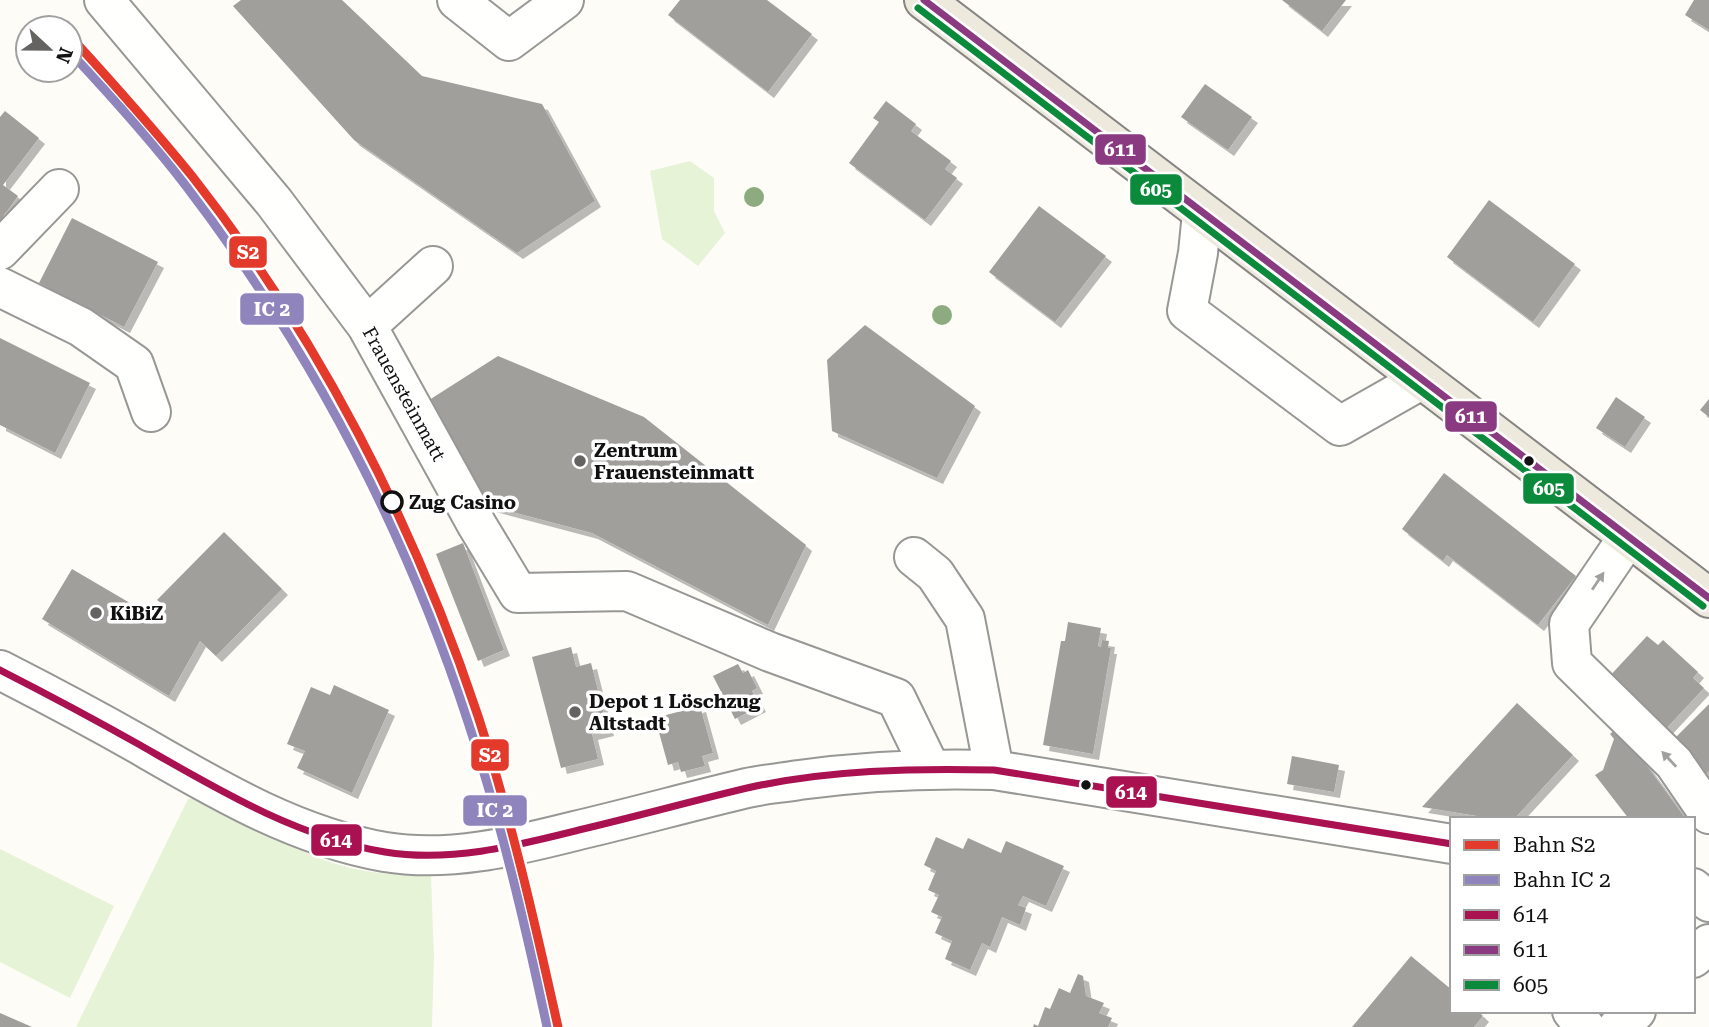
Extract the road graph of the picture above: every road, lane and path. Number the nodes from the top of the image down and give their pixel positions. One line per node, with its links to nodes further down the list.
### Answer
1 (104, 0): 10 (street, Frauensteinmatt)
2 (457, 0): 3 (street)
3 (564, 0)
4 (924, 0): 6 (main road)
5 (59, 189): 7 (street)
6 (1202, 213): 11 (main road); 11 (street)
7 (0, 250)
8 (433, 265): 10 (street)
9 (0, 286): 12 (street)
10 (367, 326): 17 (street, Frauensteinmatt)
11 (1421, 380): 13 (main road)
12 (151, 412)
13 (1628, 537): 15 (main road); 19 (street, one-way to 13)
14 (914, 557): 18 (street)
15 (1709, 598)
16 (0, 670): 17 (street)
17 (930, 768): 18 (street)
18 (994, 770): 20 (street)
19 (1709, 814)
20 (1450, 844)
21 (1695, 890): 22 (street)
22 (1709, 902)
23 (1709, 944): 24 (street)
24 (1695, 956)
25 (1634, 1013): 26 (street)
26 (1618, 1027)

